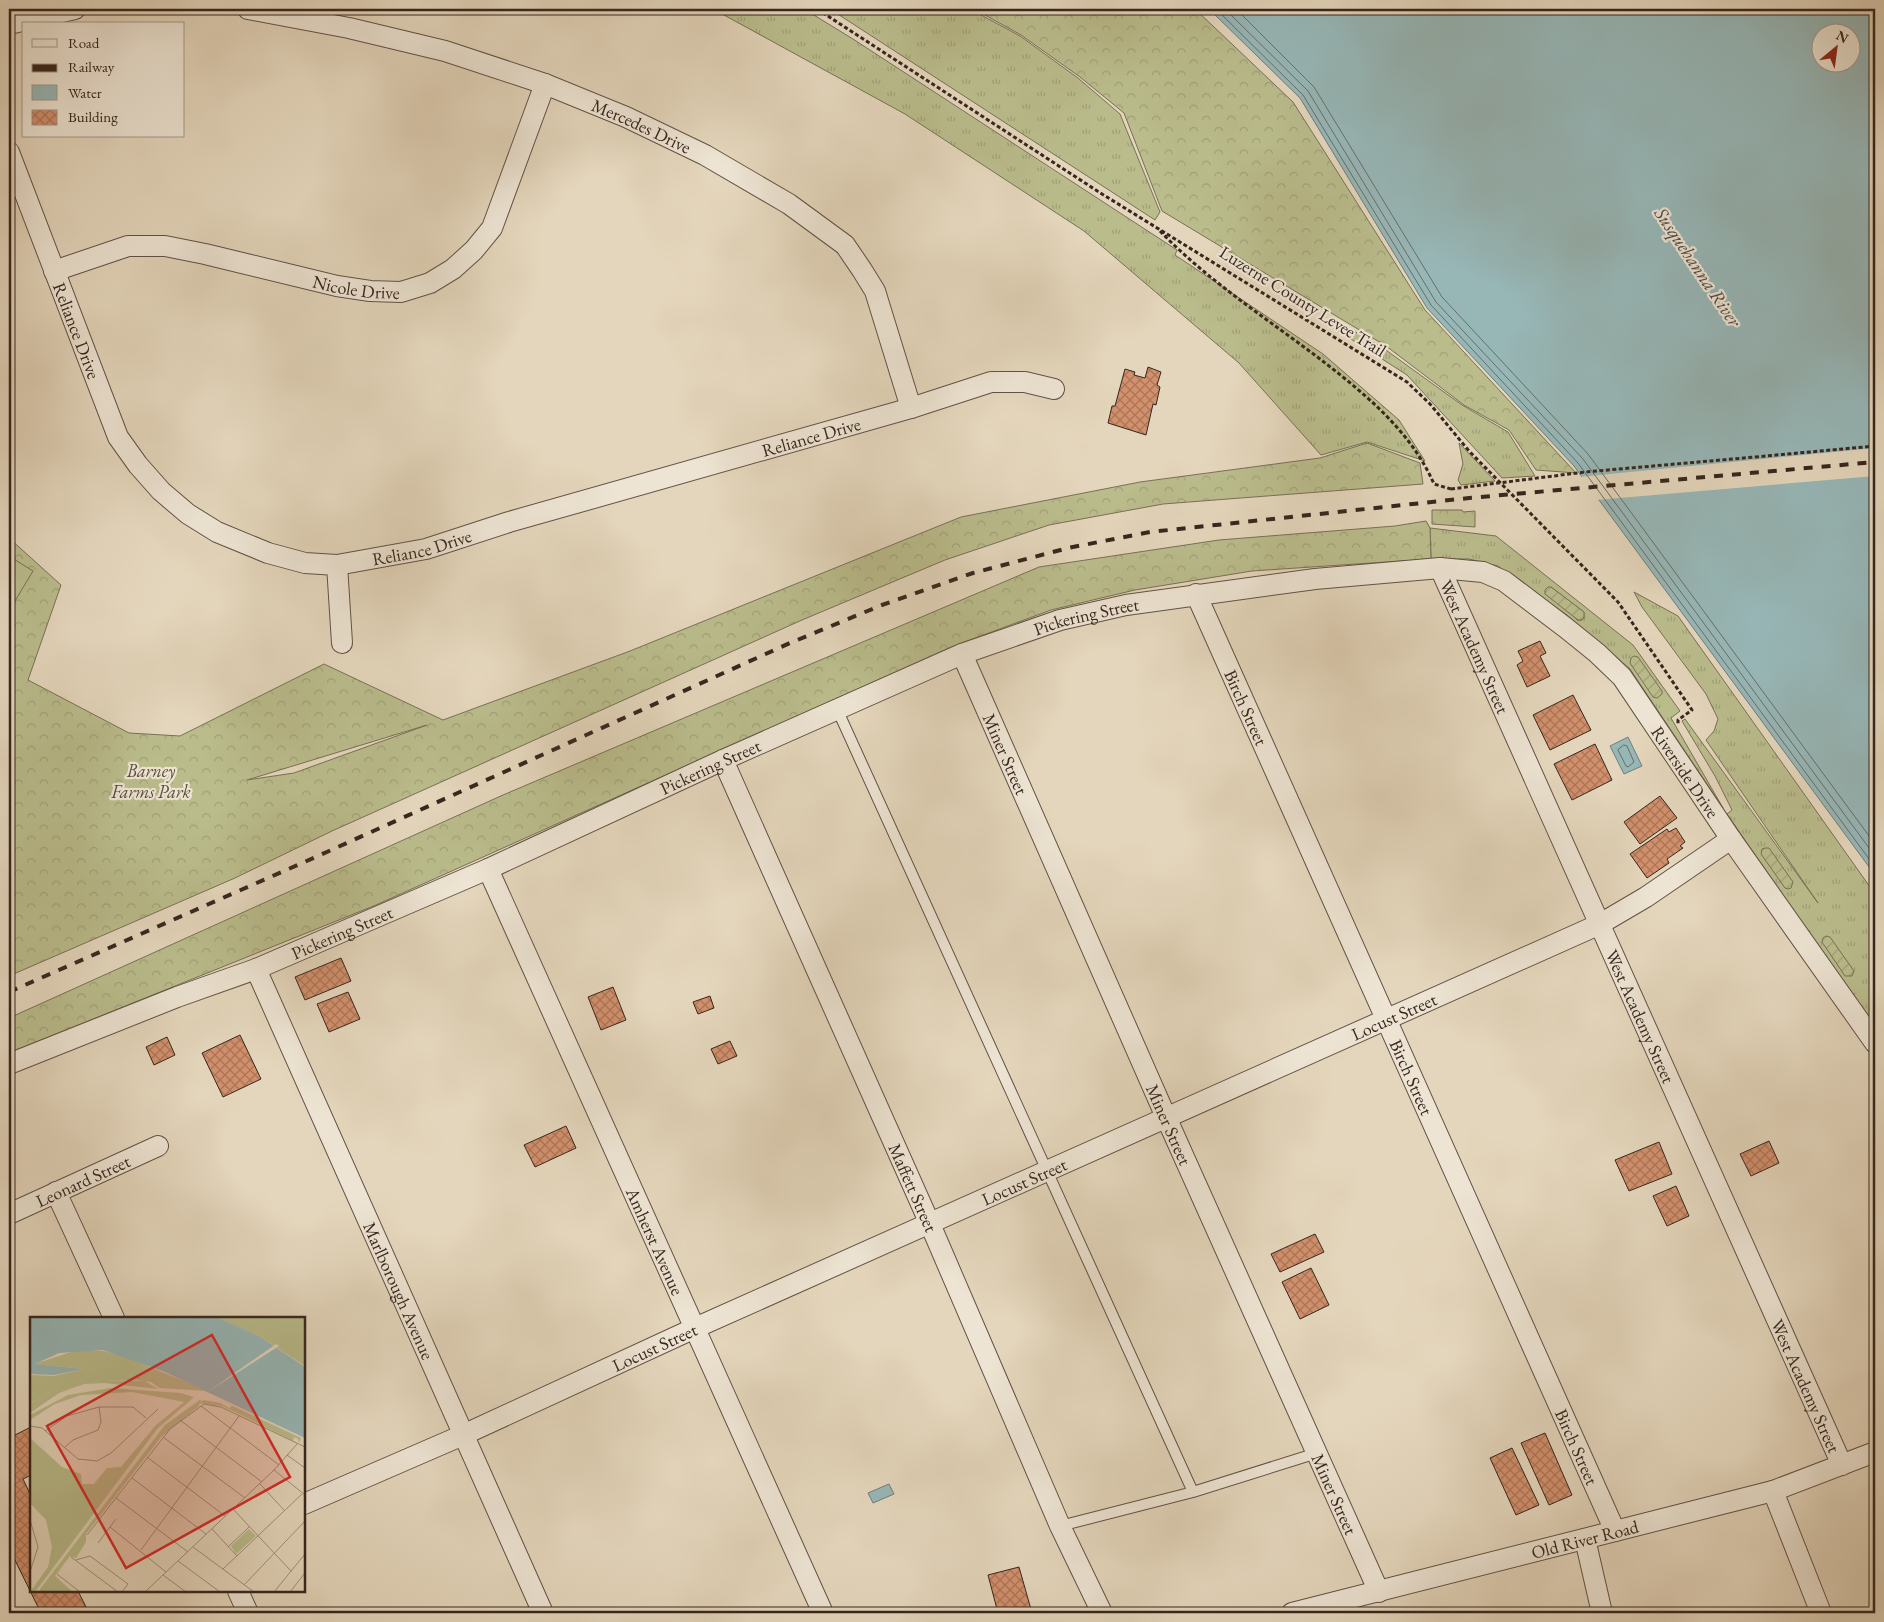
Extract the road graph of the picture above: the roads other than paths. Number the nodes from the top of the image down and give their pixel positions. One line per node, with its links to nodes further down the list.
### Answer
1 (75, 9): 3 (street)
2 (248, 9): 4 (street, Mercedes Drive)
3 (9, 24)
4 (545, 84): 6 (street, Nicole Drive); 8 (street, Mercedes Drive)
5 (9, 152): 6 (street, Reliance Drive)
6 (54, 271): 9 (street, Reliance Drive)
7 (1054, 389): 8 (street, Reliance Drive)
8 (912, 408): 9 (street, Reliance Drive)
9 (337, 565): 12 (street)
10 (1440, 568): 11 (street, Pickering Street); 16 (street, Riverside Drive); 18 (street, West Academy Street)
11 (1196, 594): 13 (street, Pickering Street); 20 (street, Birch Street)
12 (342, 643)
13 (962, 654): 14 (street, Pickering Street); 23 (street, Miner Street)
14 (837, 709): 15 (street, Pickering Street); 25 (lane)
15 (723, 760): 17 (street, Pickering Street); 28 (street, Maffett Street)
16 (1732, 839): 18 (street, Locust Street); 21 (street, Riverside Drive)
17 (488, 869): 19 (street, Pickering Street); 30 (street, Amherst Avenue)
18 (1600, 924): 20 (street, Locust Street); 34 (street, West Academy Street)
19 (256, 969): 22 (street, Pickering Street); 31 (street, Marlborough Avenue)
20 (1386, 1019): 23 (street, Locust Street); 39 (street, Birch Street)
21 (1875, 1043)
22 (9, 1064)
23 (1166, 1117): 25 (street, Locust Street); 33 (street, Miner Street)
24 (158, 1146): 26 (street, Leonard Street)
25 (1048, 1170): 28 (street, Locust Street); 36 (lane)
26 (56, 1192): 27 (street, Leonard Street); 29 (street)
27 (9, 1214)
28 (930, 1224): 30 (street, Locust Street); 38 (street, Maffett Street)
29 (114, 1317)
30 (695, 1328): 31 (street, Locust Street); 45 (street, Amherst Avenue)
31 (463, 1435): 37 (street, Locust Street); 44 (street, Marlborough Avenue)
32 (1875, 1452): 34 (street, Old River Road)
33 (1317, 1453): 36 (lane); 42 (street, Miner Street)
34 (1842, 1465): 35 (street, Old River Road)
35 (1773, 1491): 39 (street, Old River Road); 49 (street)
36 (1193, 1492): 38 (lane)
37 (305, 1504)
38 (1060, 1526): 46 (street, Maffett Street)
39 (1615, 1531): 40 (street, Old River Road)
40 (1585, 1539): 42 (street, Old River Road); 48 (street)
41 (238, 1592): 43 (street)
42 (1379, 1592): 47 (street, Old River Road)
43 (248, 1613)
44 (543, 1613)
45 (822, 1613)
46 (1102, 1613)
47 (1292, 1613)
48 (1602, 1613)
49 (1821, 1613)

